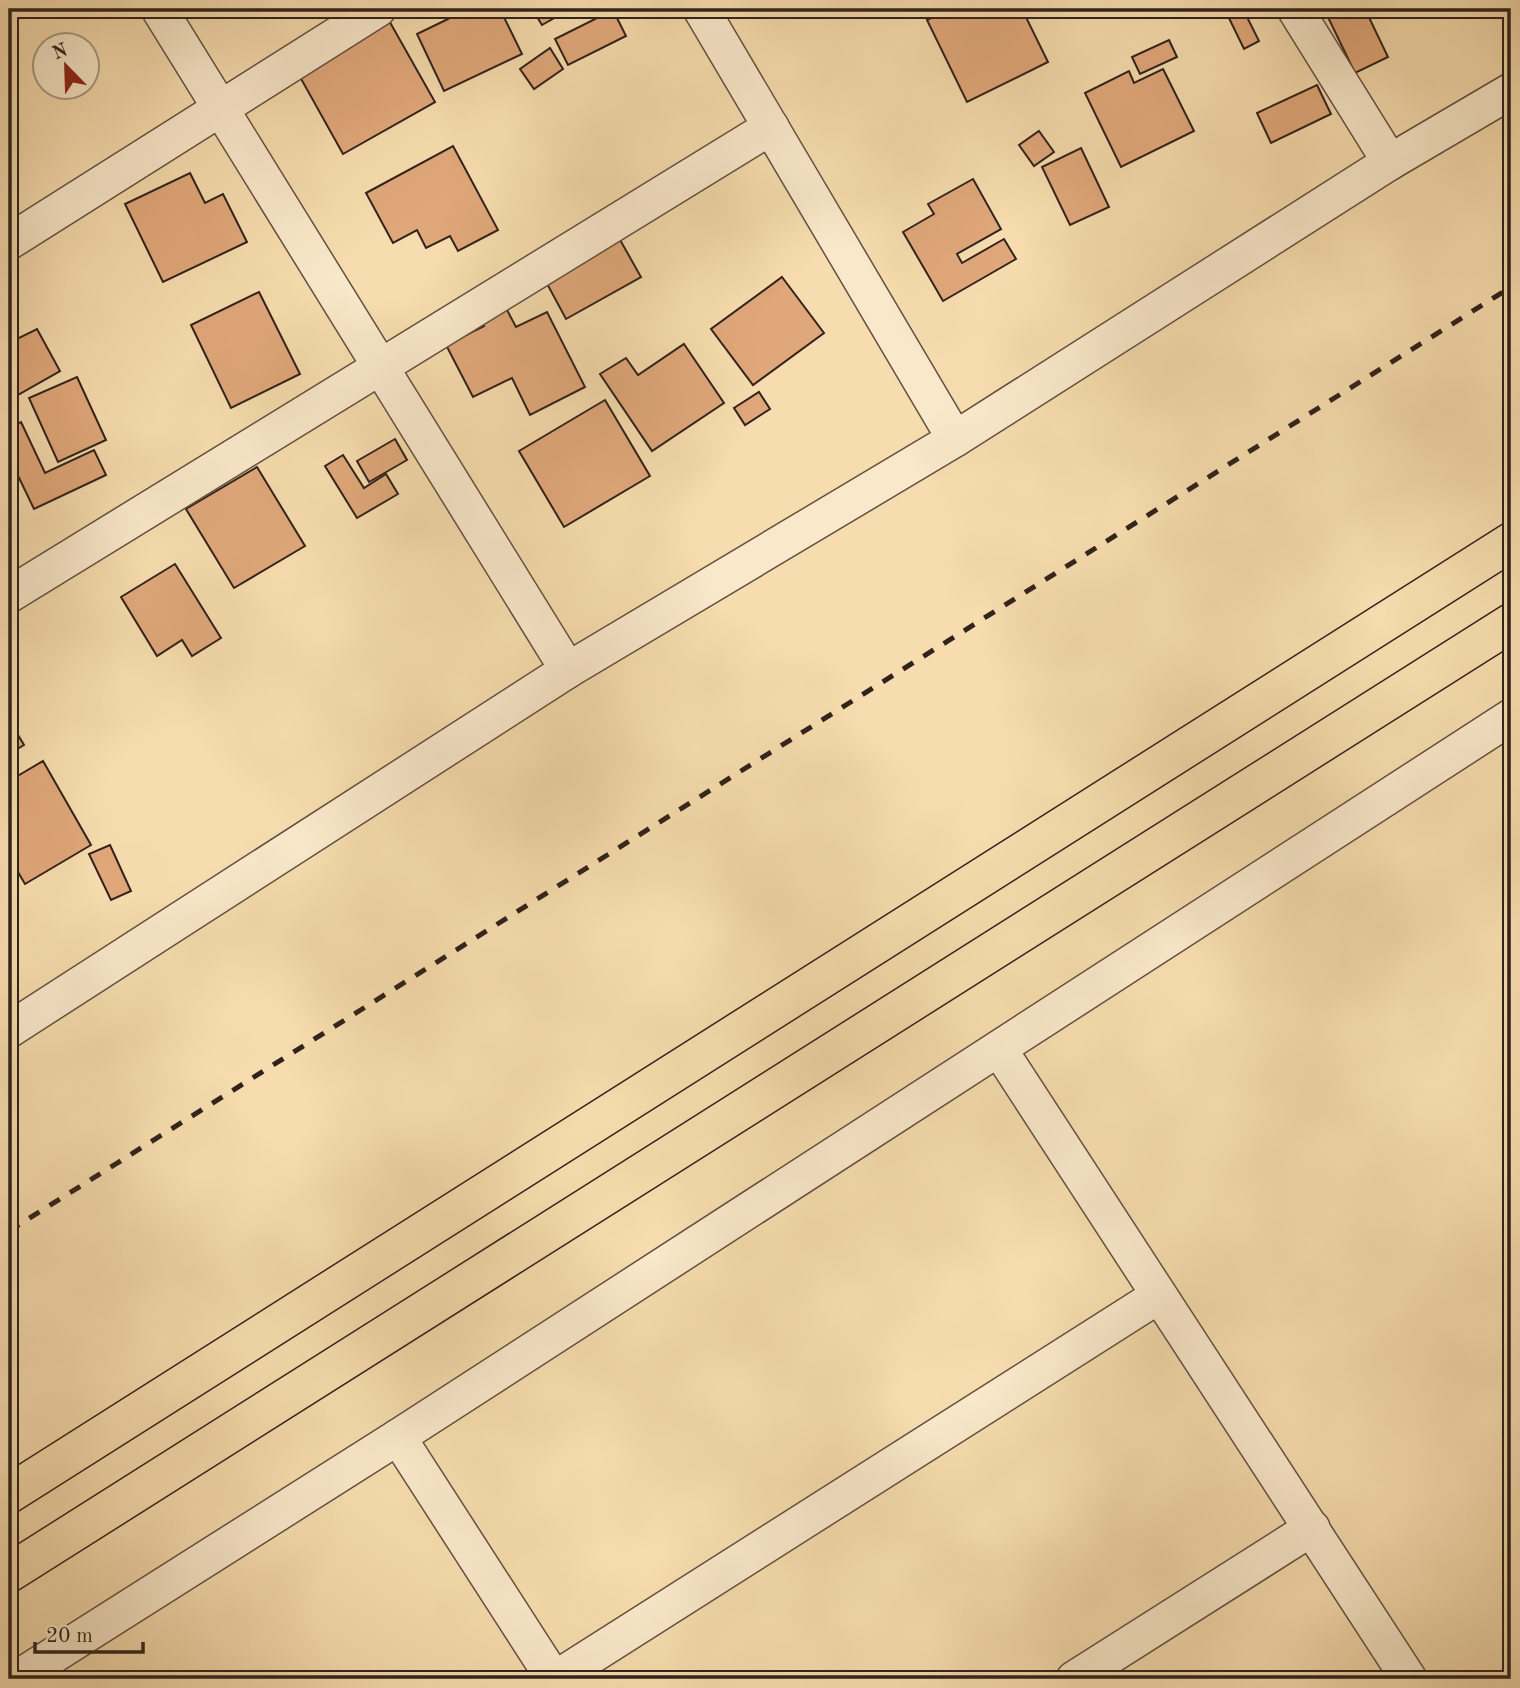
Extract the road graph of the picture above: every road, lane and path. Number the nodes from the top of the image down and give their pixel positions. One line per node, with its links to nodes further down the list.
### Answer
1 (159, 9): 6 (street)
2 (378, 9): 6 (street)
3 (701, 9): 7 (street)
4 (1295, 9): 8 (street)
5 (1511, 91): 8 (street)
6 (221, 108): 9 (street); 10 (street)
7 (771, 127): 10 (street); 11 (street)
8 (1390, 162): 11 (street)
9 (9, 242)
10 (380, 366): 13 (street); 15 (street)
11 (955, 439): 15 (street)
12 (1511, 541): 21 (main road)
13 (9, 595)
14 (1511, 623): 23 (main road)
15 (568, 670): 17 (street)
16 (1511, 717): 18 (street)
17 (9, 1030)
18 (999, 1049): 19 (street); 20 (street)
19 (1158, 1296): 22 (street); 25 (street)
20 (398, 1437): 24 (street); 25 (street)
21 (9, 1494)
22 (1312, 1528): 26 (street); 27 (street)
23 (9, 1573)
24 (16, 1679)
25 (555, 1679)
26 (1074, 1679)
27 (1409, 1679)

